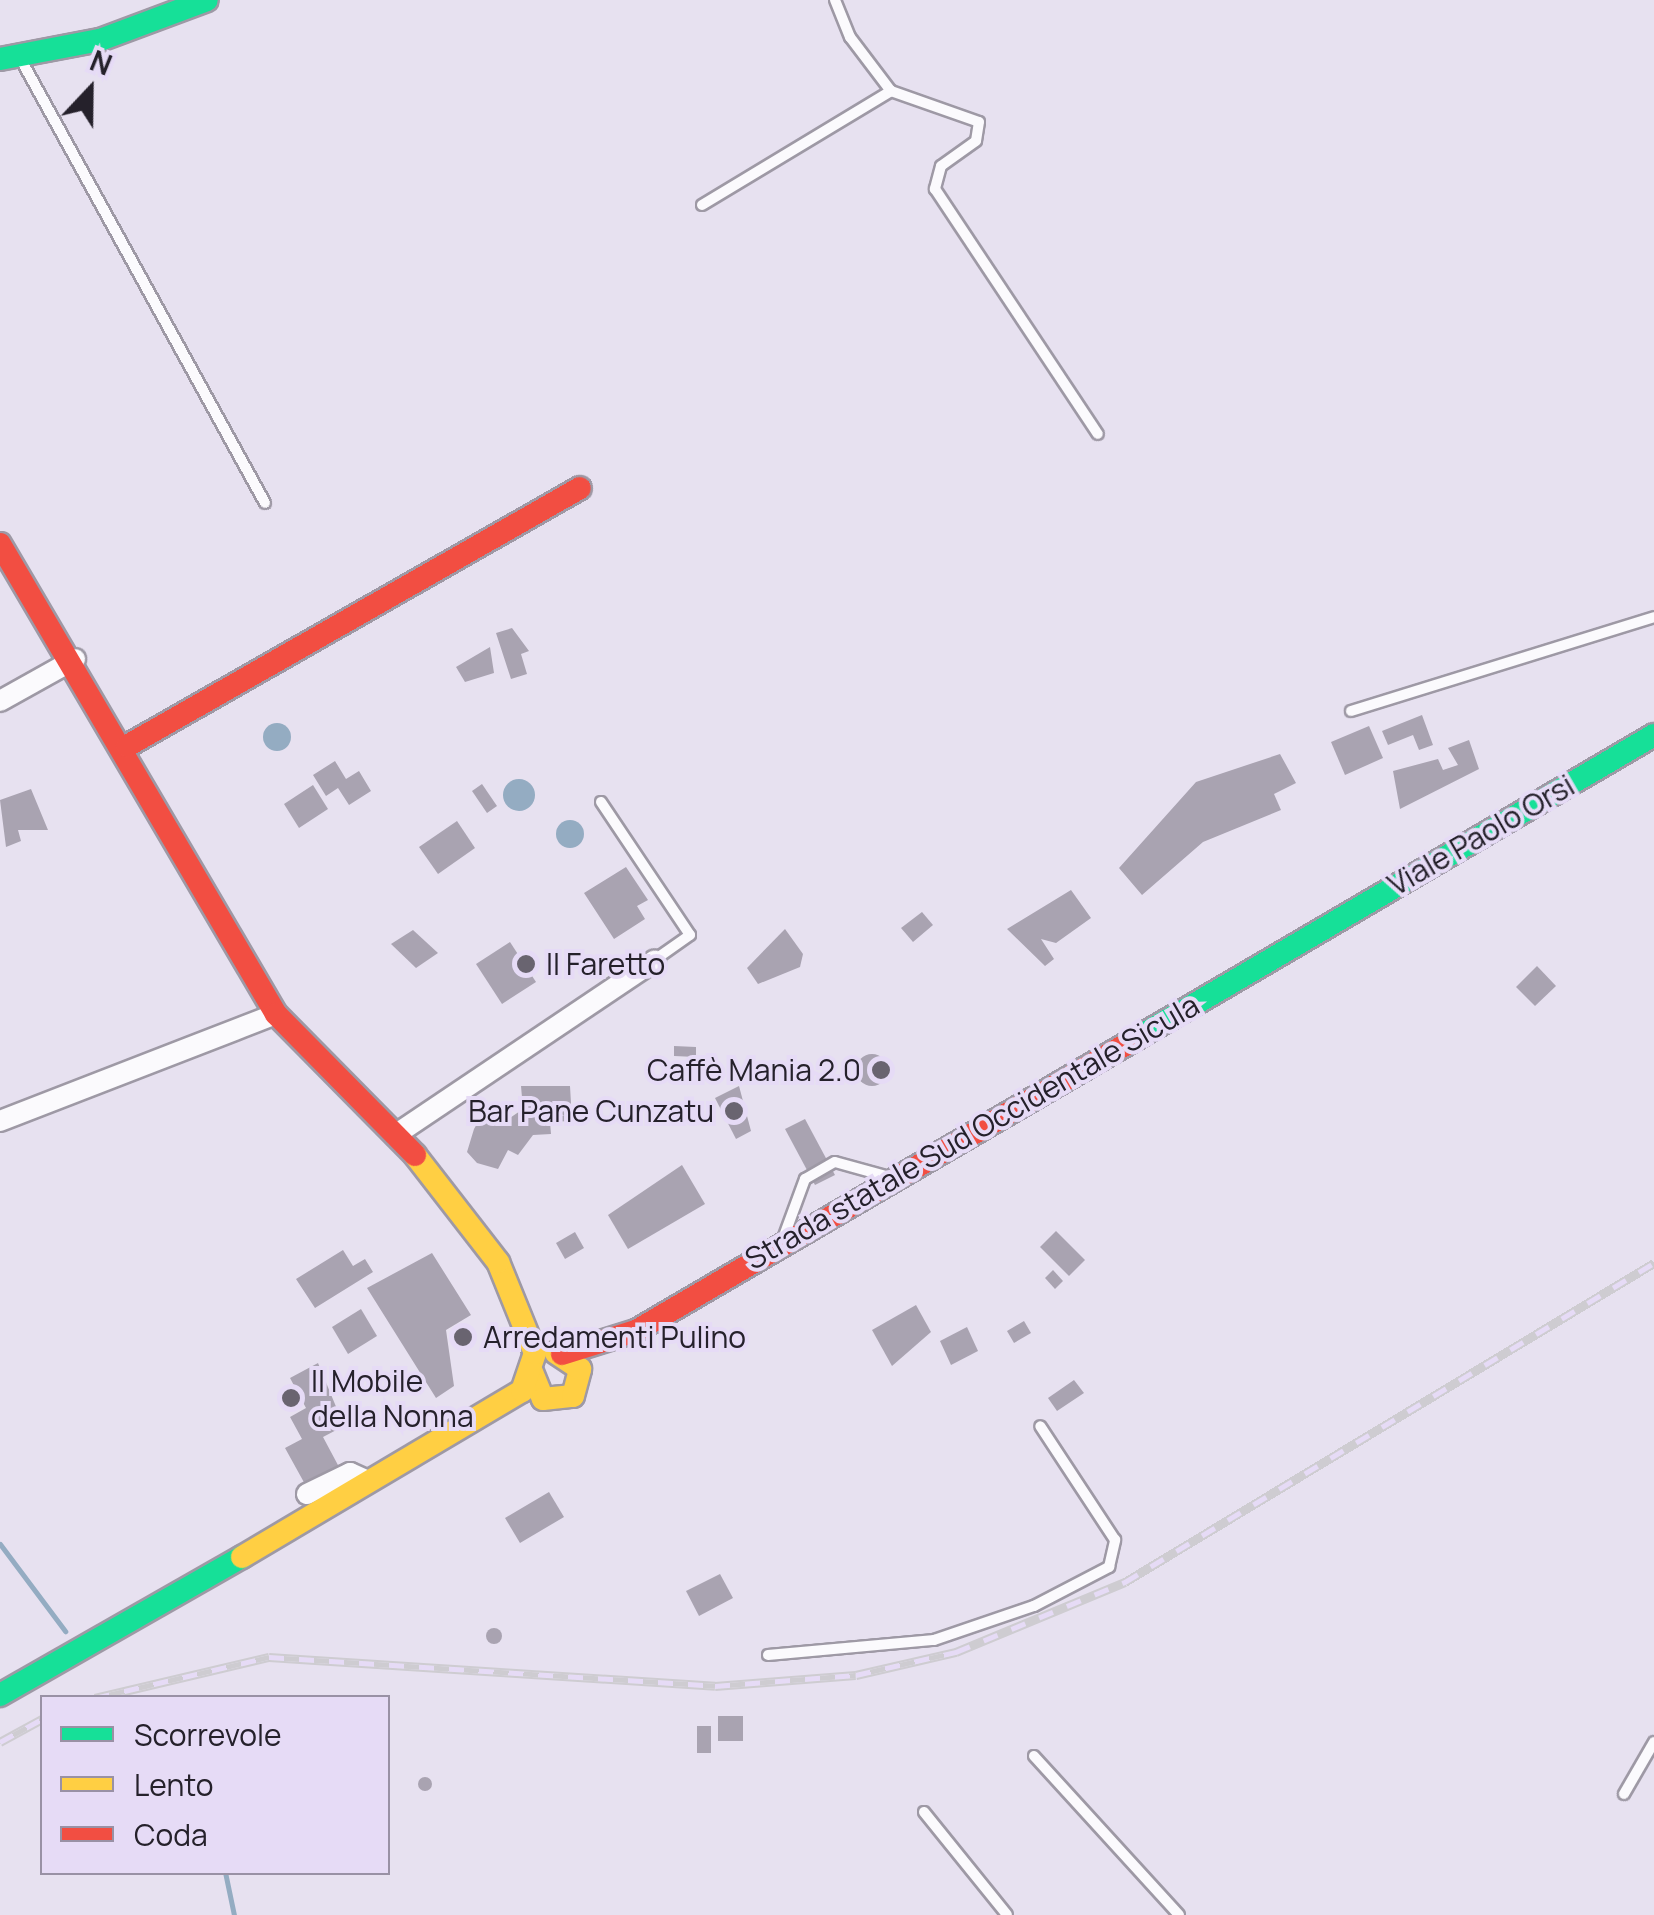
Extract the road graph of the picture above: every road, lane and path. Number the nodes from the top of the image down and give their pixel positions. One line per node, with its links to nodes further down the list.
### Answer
1 (207, 0): 3 (main road)
2 (835, 0): 4 (lane)
3 (4, 50): 8 (lane)
4 (891, 91): 5 (lane); 6 (lane)
5 (702, 205)
6 (1098, 434)
7 (580, 488): 15 (main road)
8 (264, 503)
9 (0, 544): 11 (main road)
10 (1654, 616): 13 (lane)
11 (75, 659): 12 (street); 15 (main road)
12 (0, 701)
13 (1351, 711)
14 (1654, 735): 17 (main road, Viale Paolo Orsi)
15 (127, 746): 19 (main road)
16 (601, 802): 18 (lane)
17 (1309, 935): 22 (main road, Strada statale Sud Occidentale Sicula)
18 (655, 960): 21 (street)
19 (276, 1014): 20 (street); 21 (main road)
20 (0, 1121)
21 (395, 1135): 24 (main road)
22 (892, 1178): 23 (main road, Strada statale Sud Occidentale Sicula); 23 (lane)
23 (781, 1243): 25 (main road, Strada statale Sud Occidentale Sicula)
24 (525, 1322): 26 (main road); 27 (main road)
25 (636, 1332): 26 (main road); 28 (main road)
26 (560, 1353): 27 (main road); 28 (main road)
27 (533, 1369): 29 (main road); 30 (main road)
28 (580, 1387): 29 (main road)
29 (549, 1402): 30 (main road)
30 (485, 1418): 32 (main road)
31 (1040, 1426): 34 (lane)
32 (368, 1482): 33 (street); 35 (main road)
33 (307, 1494)
34 (768, 1655)
35 (0, 1694)
36 (1654, 1742): 38 (lane)
37 (1034, 1756): 41 (lane)
38 (1624, 1794)
39 (924, 1812): 40 (lane)
40 (1007, 1915)
41 (1179, 1915)

